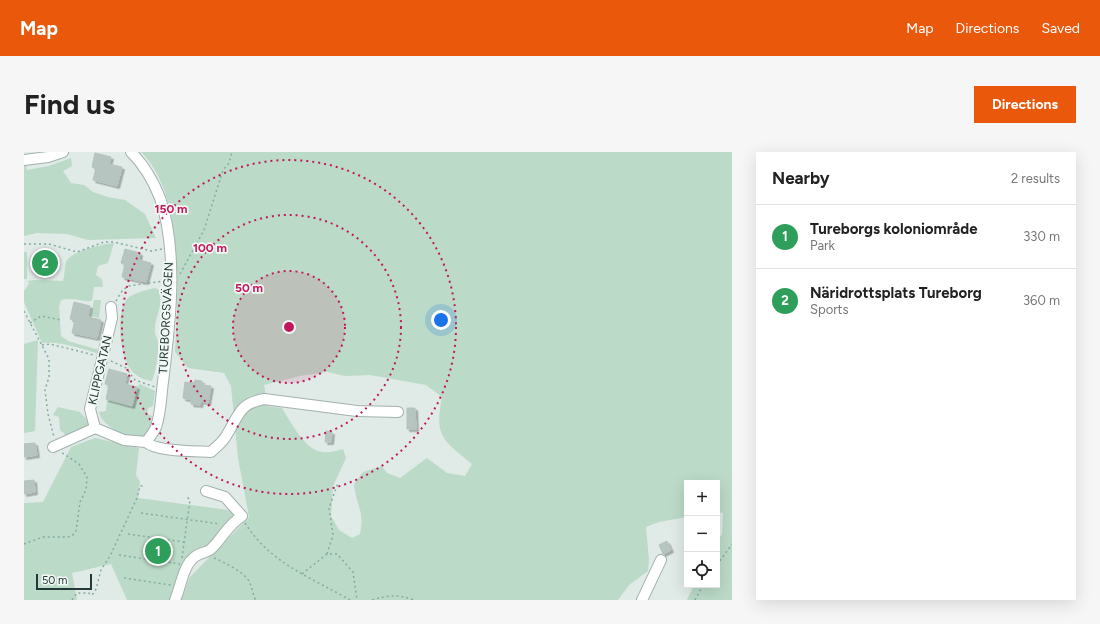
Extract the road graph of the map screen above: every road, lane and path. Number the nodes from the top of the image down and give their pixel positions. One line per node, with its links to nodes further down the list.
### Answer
1 (63, 152): 4 (street)
2 (131, 152): 7 (street, TUREBORGSVÄGEN)
3 (232, 152): 7 (path)
4 (24, 160)
5 (24, 244): 6 (path)
6 (163, 254)
7 (167, 284): 8 (path); 17 (street, TUREBORGSVÄGEN)
8 (113, 306): 13 (street, KLIPPGATAN)
9 (24, 310): 11 (path)
10 (61, 320): 11 (path)
11 (30, 323): 12 (path)
12 (42, 345): 13 (path); 18 (path)
13 (103, 358): 14 (path); 16 (street, KLIPPGATAN)
14 (157, 386)
15 (398, 412): 17 (street)
16 (95, 428): 17 (street); 18 (street)
17 (146, 442)
18 (53, 447): 29 (path)
19 (338, 483): 31 (path)
20 (144, 486): 42 (path)
21 (206, 491): 24 (street)
22 (187, 497): 25 (path)
23 (141, 513): 25 (path)
24 (242, 516): 38 (path); 43 (street)
25 (187, 519): 26 (path); 28 (path)
26 (224, 525)
27 (128, 534): 28 (path)
28 (184, 542): 36 (path)
29 (24, 544)
30 (732, 544): 35 (path)
31 (327, 554): 38 (path); 46 (path)
32 (119, 555): 36 (path)
33 (213, 558): 44 (path)
34 (661, 560): 49 (street)
35 (720, 561)
36 (182, 564): 37 (path)
37 (181, 569)
38 (302, 574): 45 (path)
39 (124, 578): 41 (path)
40 (701, 588): 50 (path)
41 (171, 590)
42 (72, 600)
43 (175, 600)
44 (257, 600)
45 (350, 600)
46 (357, 600)
47 (372, 600): 48 (path)
48 (414, 600)
49 (642, 600)
50 (695, 600)

